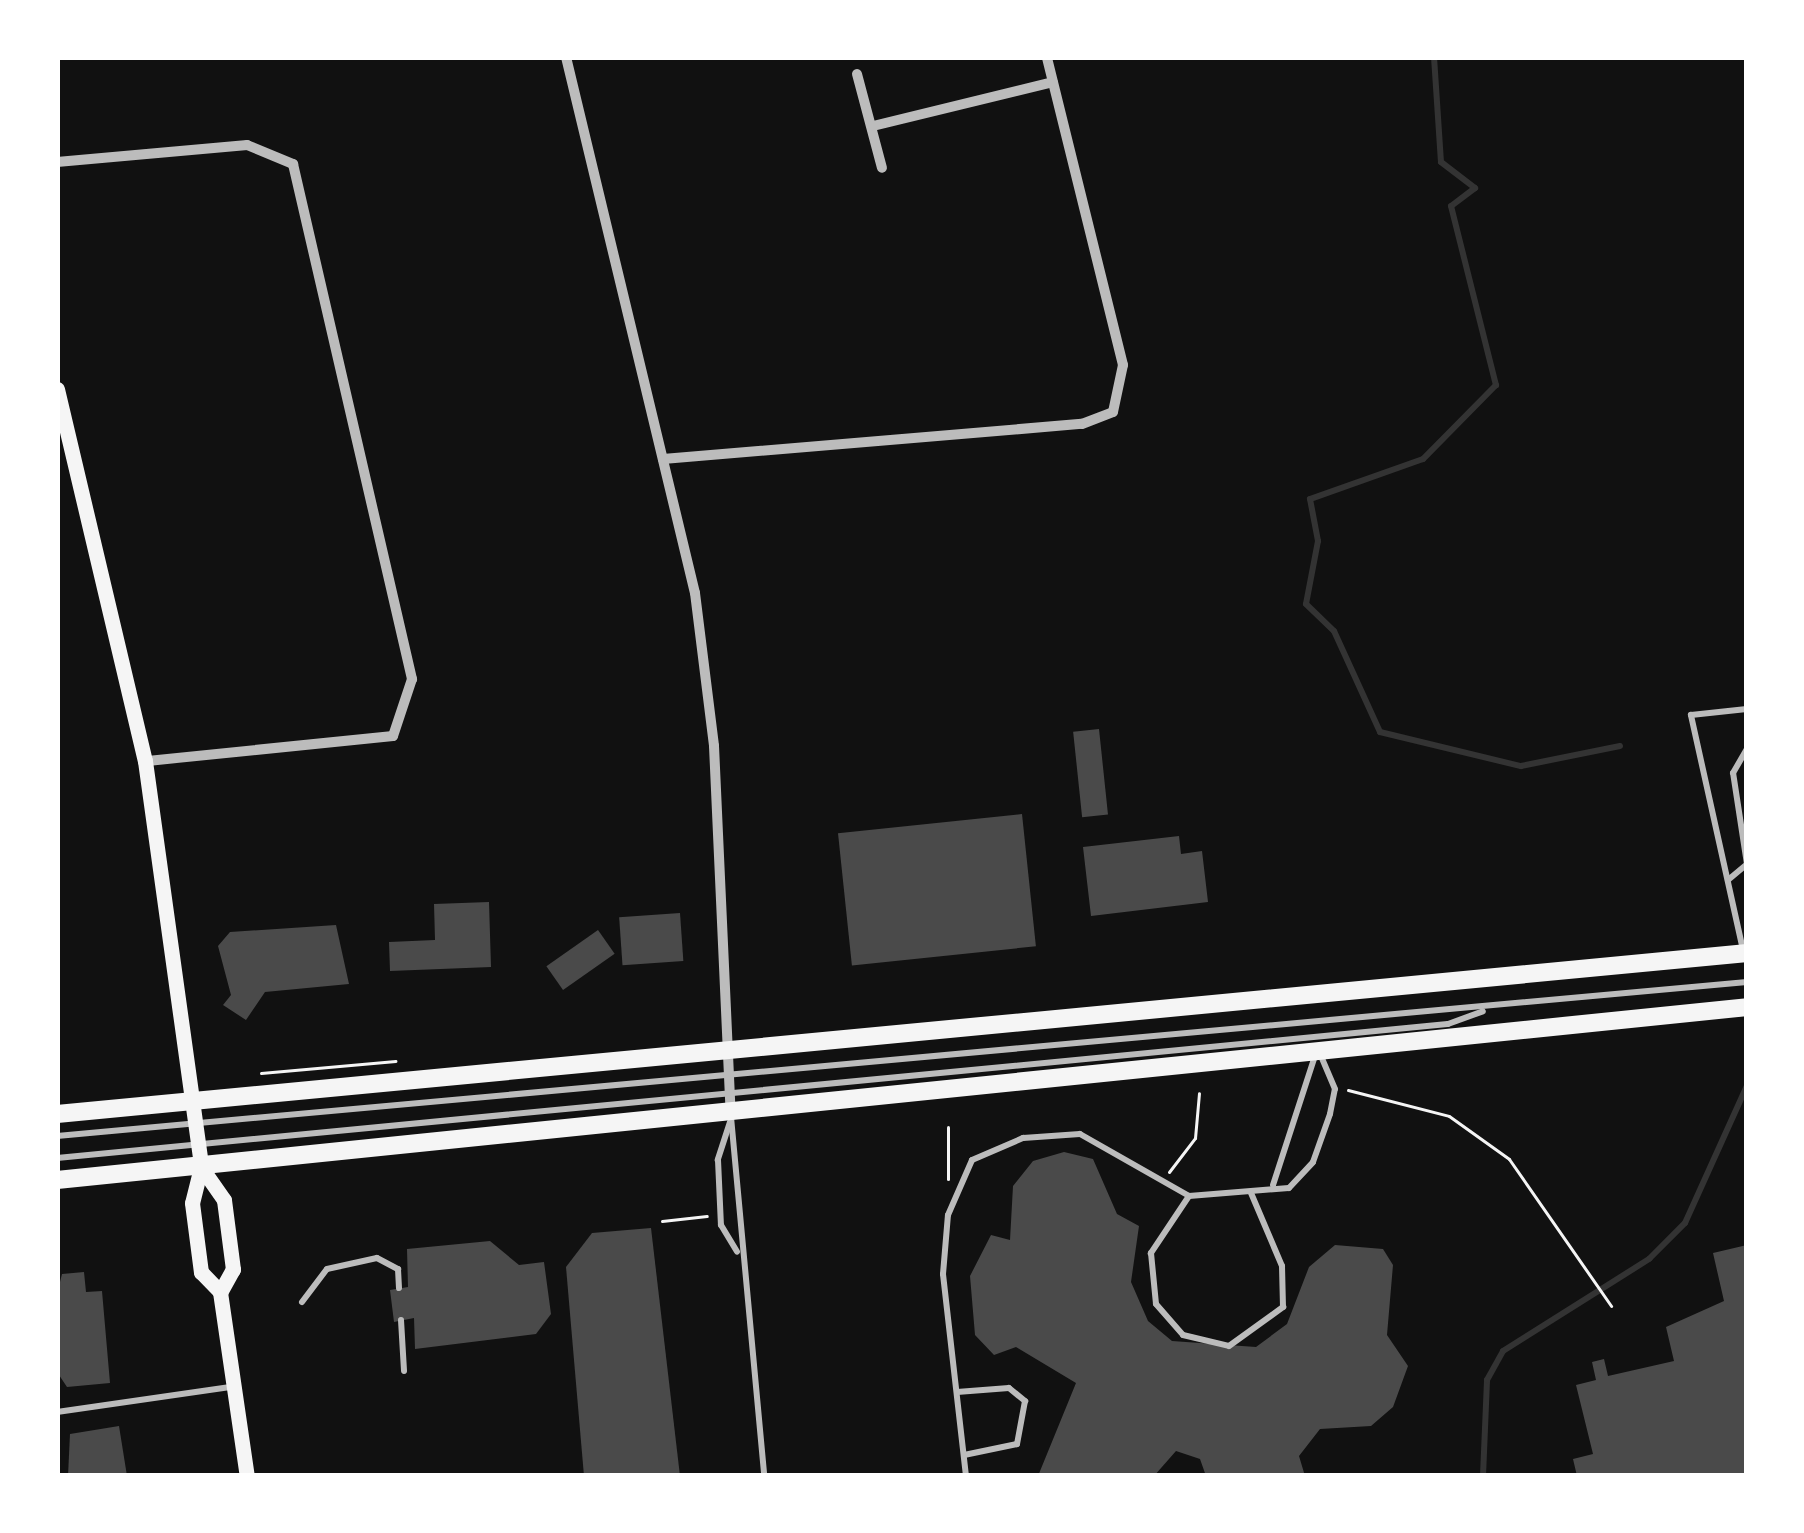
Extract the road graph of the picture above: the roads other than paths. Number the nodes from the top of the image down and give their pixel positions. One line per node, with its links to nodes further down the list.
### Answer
1 (566, 57): 9 (street)
2 (1047, 57): 4 (street)
3 (857, 74): 5 (street)
4 (1053, 82): 5 (street); 9 (street)
5 (873, 126): 7 (street)
6 (57, 162): 12 (street)
7 (882, 168)
8 (57, 389): 12 (main road)
9 (663, 458): 19 (street)
10 (1747, 709): 13 (lane)
11 (1747, 749): 13 (lane)
12 (145, 761): 21 (main road)
13 (1727, 880): 14 (lane)
14 (1745, 954): 19 (main road)
15 (1747, 982): 17 (lane)
16 (1747, 1007): 18 (main road)
17 (1486, 1010): 19 (lane); 20 (lane)
18 (1318, 1047): 23 (main road); 30 (lane); 30 (lane)
19 (724, 1065): 20 (street); 21 (main road); 24 (lane)
20 (728, 1094): 23 (street); 26 (lane)
21 (193, 1101): 22 (main road); 24 (main road)
22 (57, 1114)
23 (731, 1117): 28 (main road); 33 (lane); 33 (lane)
24 (196, 1124): 25 (lane); 26 (main road)
25 (57, 1136)
26 (198, 1144): 27 (lane); 28 (main road)
27 (57, 1158)
28 (201, 1167): 29 (main road); 35 (main road); 35 (main road)
29 (57, 1180)
30 (1273, 1185): 31 (lane)
31 (1251, 1193): 32 (lane); 32 (lane)
32 (1189, 1196): 40 (lane)
33 (739, 1256): 44 (lane)
34 (399, 1288): 36 (lane)
35 (220, 1292): 39 (main road)
36 (302, 1302)
37 (401, 1320): 38 (lane)
38 (404, 1371)
39 (233, 1386): 41 (lane); 43 (main road)
40 (956, 1392): 42 (lane); 42 (lane)
41 (57, 1412)
42 (964, 1455): 45 (lane)
43 (247, 1476)
44 (764, 1476)
45 (966, 1476)

